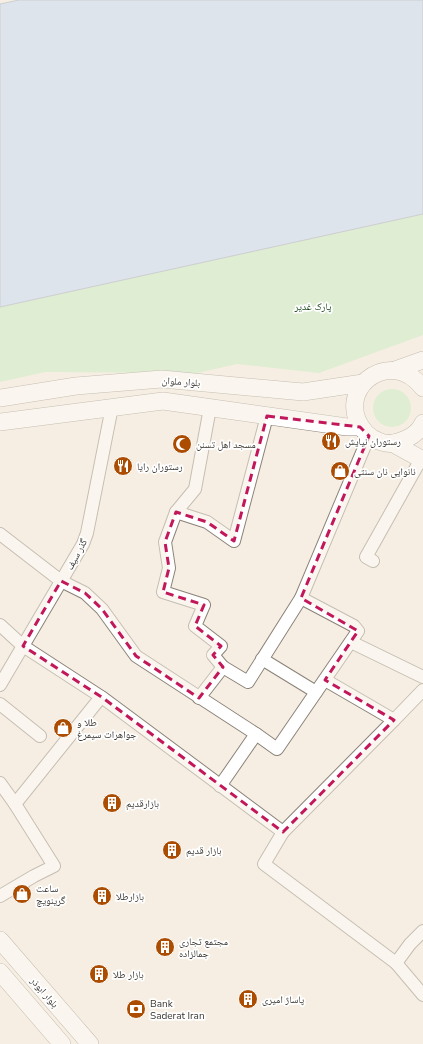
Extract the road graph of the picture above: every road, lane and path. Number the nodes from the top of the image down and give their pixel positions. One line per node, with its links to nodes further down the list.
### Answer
1 (423, 360): 2 (main road)
2 (395, 370): 3 (main road); 4 (main road)
3 (363, 383): 5 (main road, بلوار ملوان); 11 (main road)
4 (423, 388)
5 (0, 398)
6 (112, 407): 7 (main road); 9 (main road); 17 (street, گذر سیف)
7 (210, 408): 8 (main road); 14 (street)
8 (267, 416): 11 (main road); 14 (street)
9 (0, 422)
10 (423, 423): 12 (main road)
11 (364, 431): 12 (main road); 18 (street)
12 (392, 443): 13 (main road)
13 (422, 460): 16 (street)
14 (176, 512): 23 (street)
15 (0, 534): 17 (street)
16 (373, 561)
17 (61, 581): 21 (street, گذر سیف); 30 (street)
18 (301, 598): 20 (street); 22 (street)
19 (0, 625): 21 (street)
20 (351, 642): 24 (street); 25 (street)
21 (23, 646): 26 (street, گذر سیف); 29 (street)
22 (262, 659): 23 (street); 28 (street)
23 (223, 667): 30 (street)
24 (423, 677)
25 (325, 680): 28 (street); 32 (street)
26 (0, 685)
27 (423, 690): 32 (street)
28 (316, 692): 33 (street)
29 (101, 697): 36 (street); 37 (street)
30 (199, 698): 33 (street)
31 (0, 704): 34 (street)
32 (394, 720): 38 (street)
33 (256, 734): 36 (street)
34 (40, 736)
35 (0, 783): 37 (street)
36 (220, 786): 38 (street)
37 (15, 804): 39 (street)
38 (283, 832): 42 (street)
39 (0, 896)
40 (423, 931): 42 (street)
41 (0, 940): 46 (main road, بلوار ابوذر)
42 (396, 963): 44 (street)
43 (0, 972): 45 (main road, بلوار ابوذر)
44 (423, 995)
45 (62, 1044)
46 (90, 1044)

